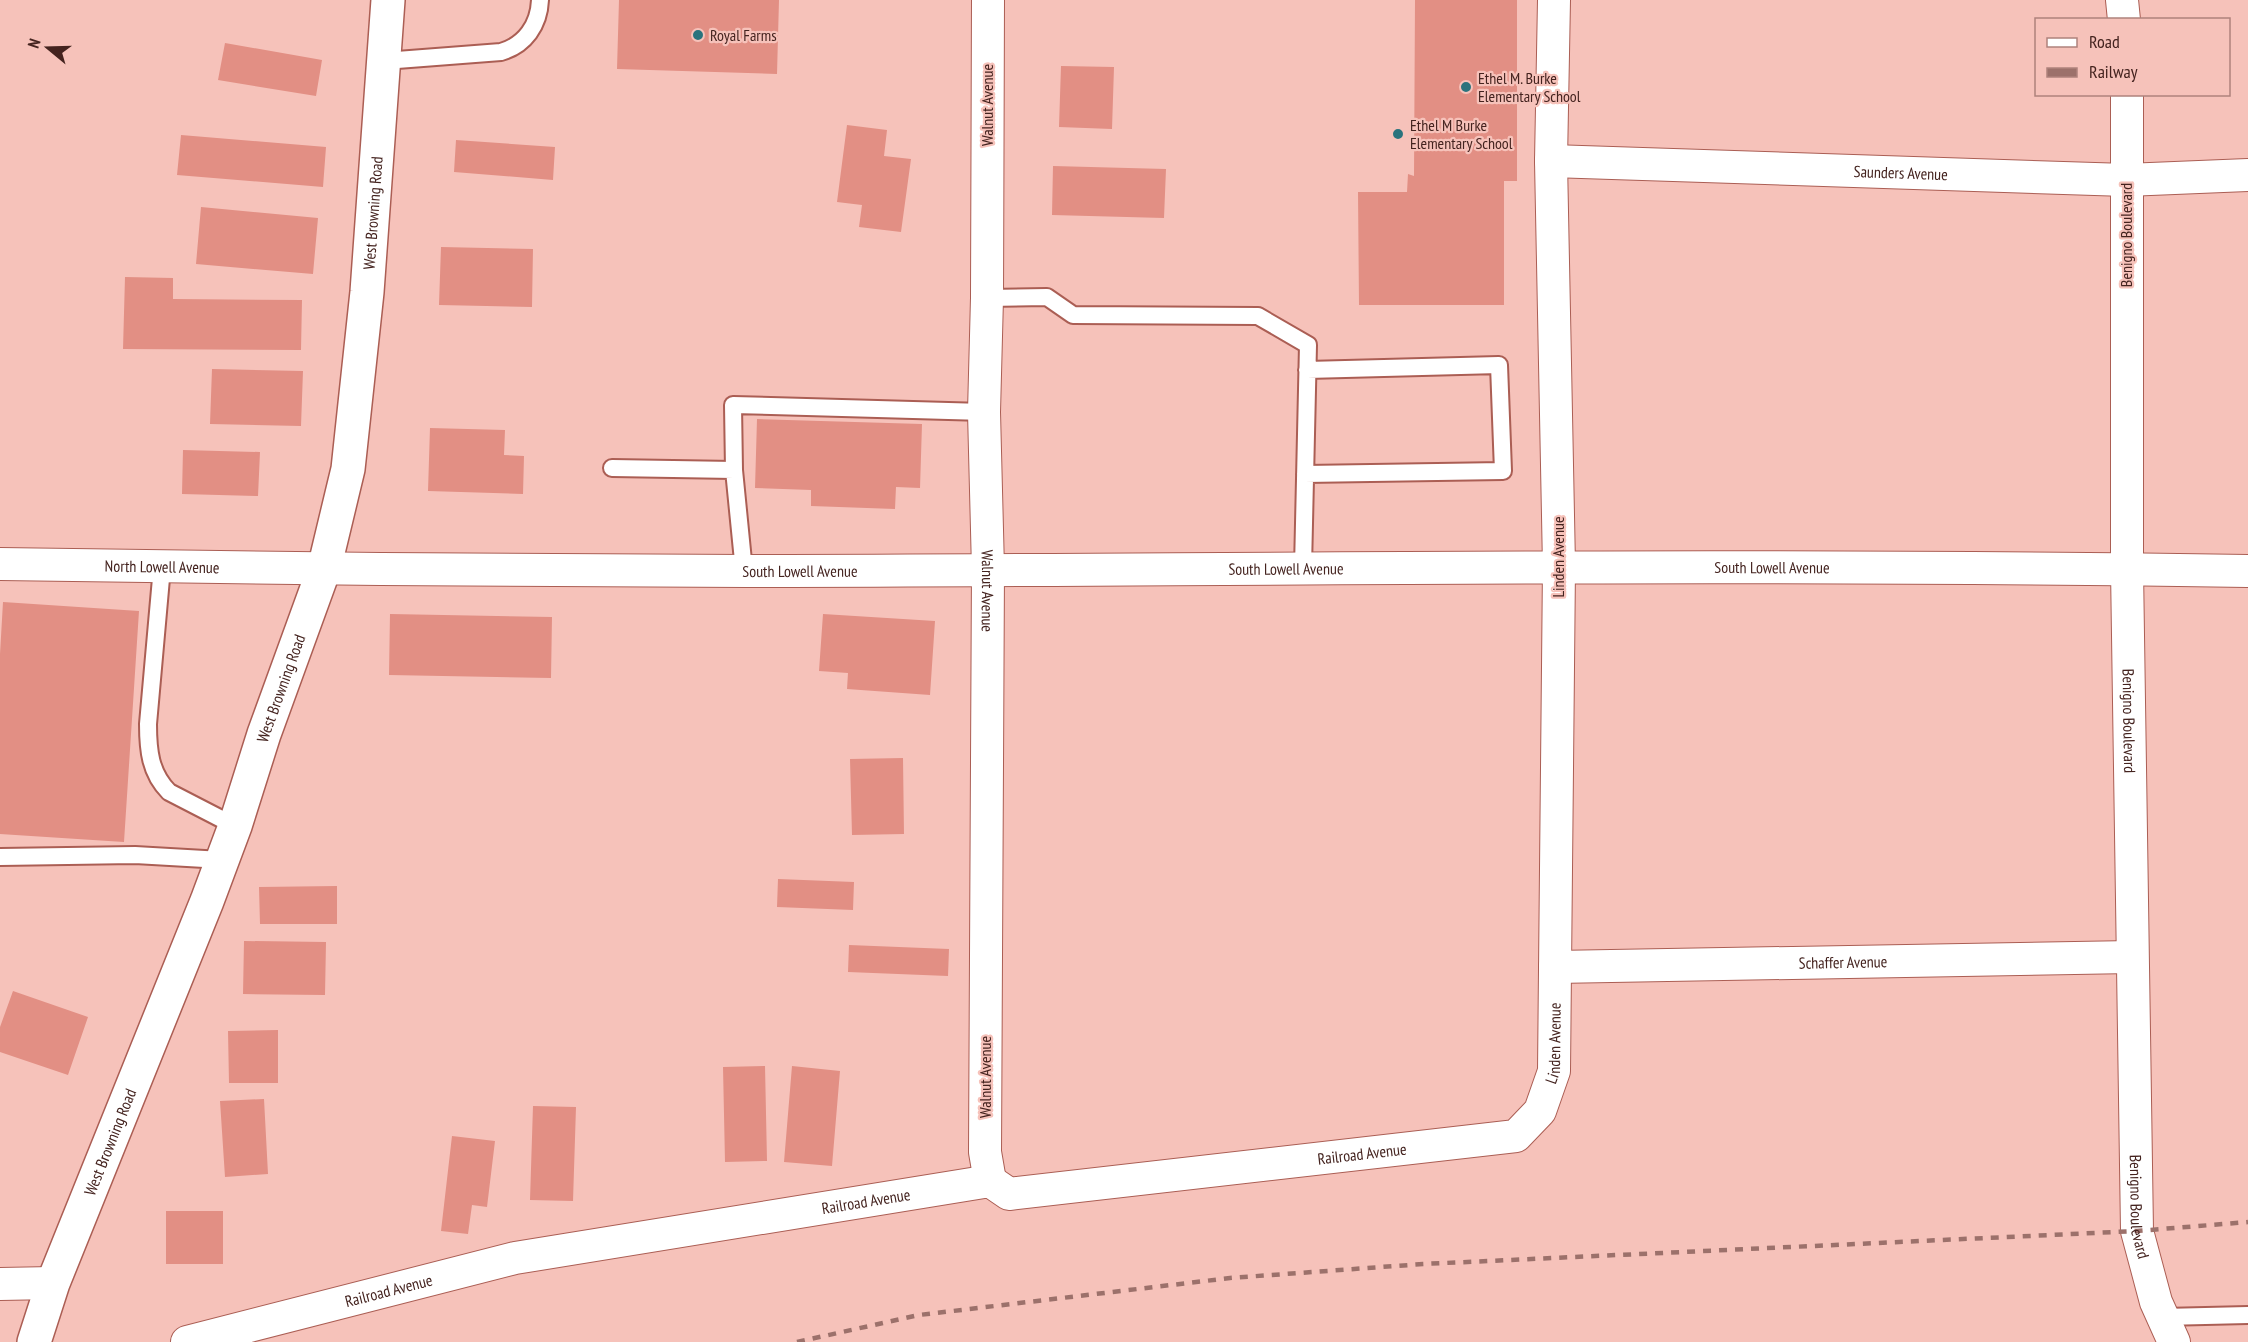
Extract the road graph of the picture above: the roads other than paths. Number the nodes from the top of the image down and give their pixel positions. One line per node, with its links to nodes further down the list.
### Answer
1 (388, 0): 7 (main road, West Browning Road)
2 (540, 0): 7 (lane)
3 (988, 0): 12 (street, Walnut Avenue)
4 (1554, 0): 9 (street, Linden Avenue)
5 (2122, 0): 6 (street)
6 (2124, 18)
7 (384, 61): 22 (main road, West Browning Road)
8 (2127, 96): 11 (street, Benigno Boulevard)
9 (1551, 160): 11 (street, Saunders Avenue); 19 (street, Linden Avenue)
10 (2248, 175): 11 (street, Saunders Avenue)
11 (2126, 180): 24 (street, Benigno Boulevard)
12 (987, 298): 13 (lane); 14 (street, Walnut Avenue)
13 (1307, 370): 17 (lane); 17 (lane)
14 (984, 412): 16 (lane); 23 (street, Walnut Avenue)
15 (612, 468): 16 (lane)
16 (734, 470): 25 (lane)
17 (1305, 474): 21 (lane)
18 (0, 564): 20 (street, North Lowell Avenue)
19 (1559, 566): 21 (street, South Lowell Avenue); 24 (street, South Lowell Avenue); 31 (street, Linden Avenue)
20 (162, 567): 22 (street, North Lowell Avenue); 27 (lane)
21 (1303, 568): 23 (street, South Lowell Avenue)
22 (324, 569): 25 (street, South Lowell Avenue); 27 (main road, West Browning Road)
23 (988, 569): 25 (street, South Lowell Avenue); 33 (street, Walnut Avenue)
24 (2127, 569): 26 (street, South Lowell Avenue); 30 (street, Benigno Boulevard)
25 (744, 570)
26 (2248, 571)
27 (235, 826): 29 (main road, West Browning Road)
28 (0, 857): 29 (lane)
29 (222, 860): 34 (main road, West Browning Road)
30 (2132, 957): 31 (street, Schaffer Avenue); 37 (street, Benigno Boulevard)
31 (1555, 967): 32 (street, Linden Avenue)
32 (1540, 1111): 33 (street, Railroad Avenue)
33 (990, 1181): 39 (street, Railroad Avenue)
34 (53, 1282): 35 (street); 38 (main road, West Browning Road)
35 (0, 1284)
36 (2248, 1315): 37 (lane)
37 (2169, 1329)
38 (34, 1342)
39 (187, 1342)

